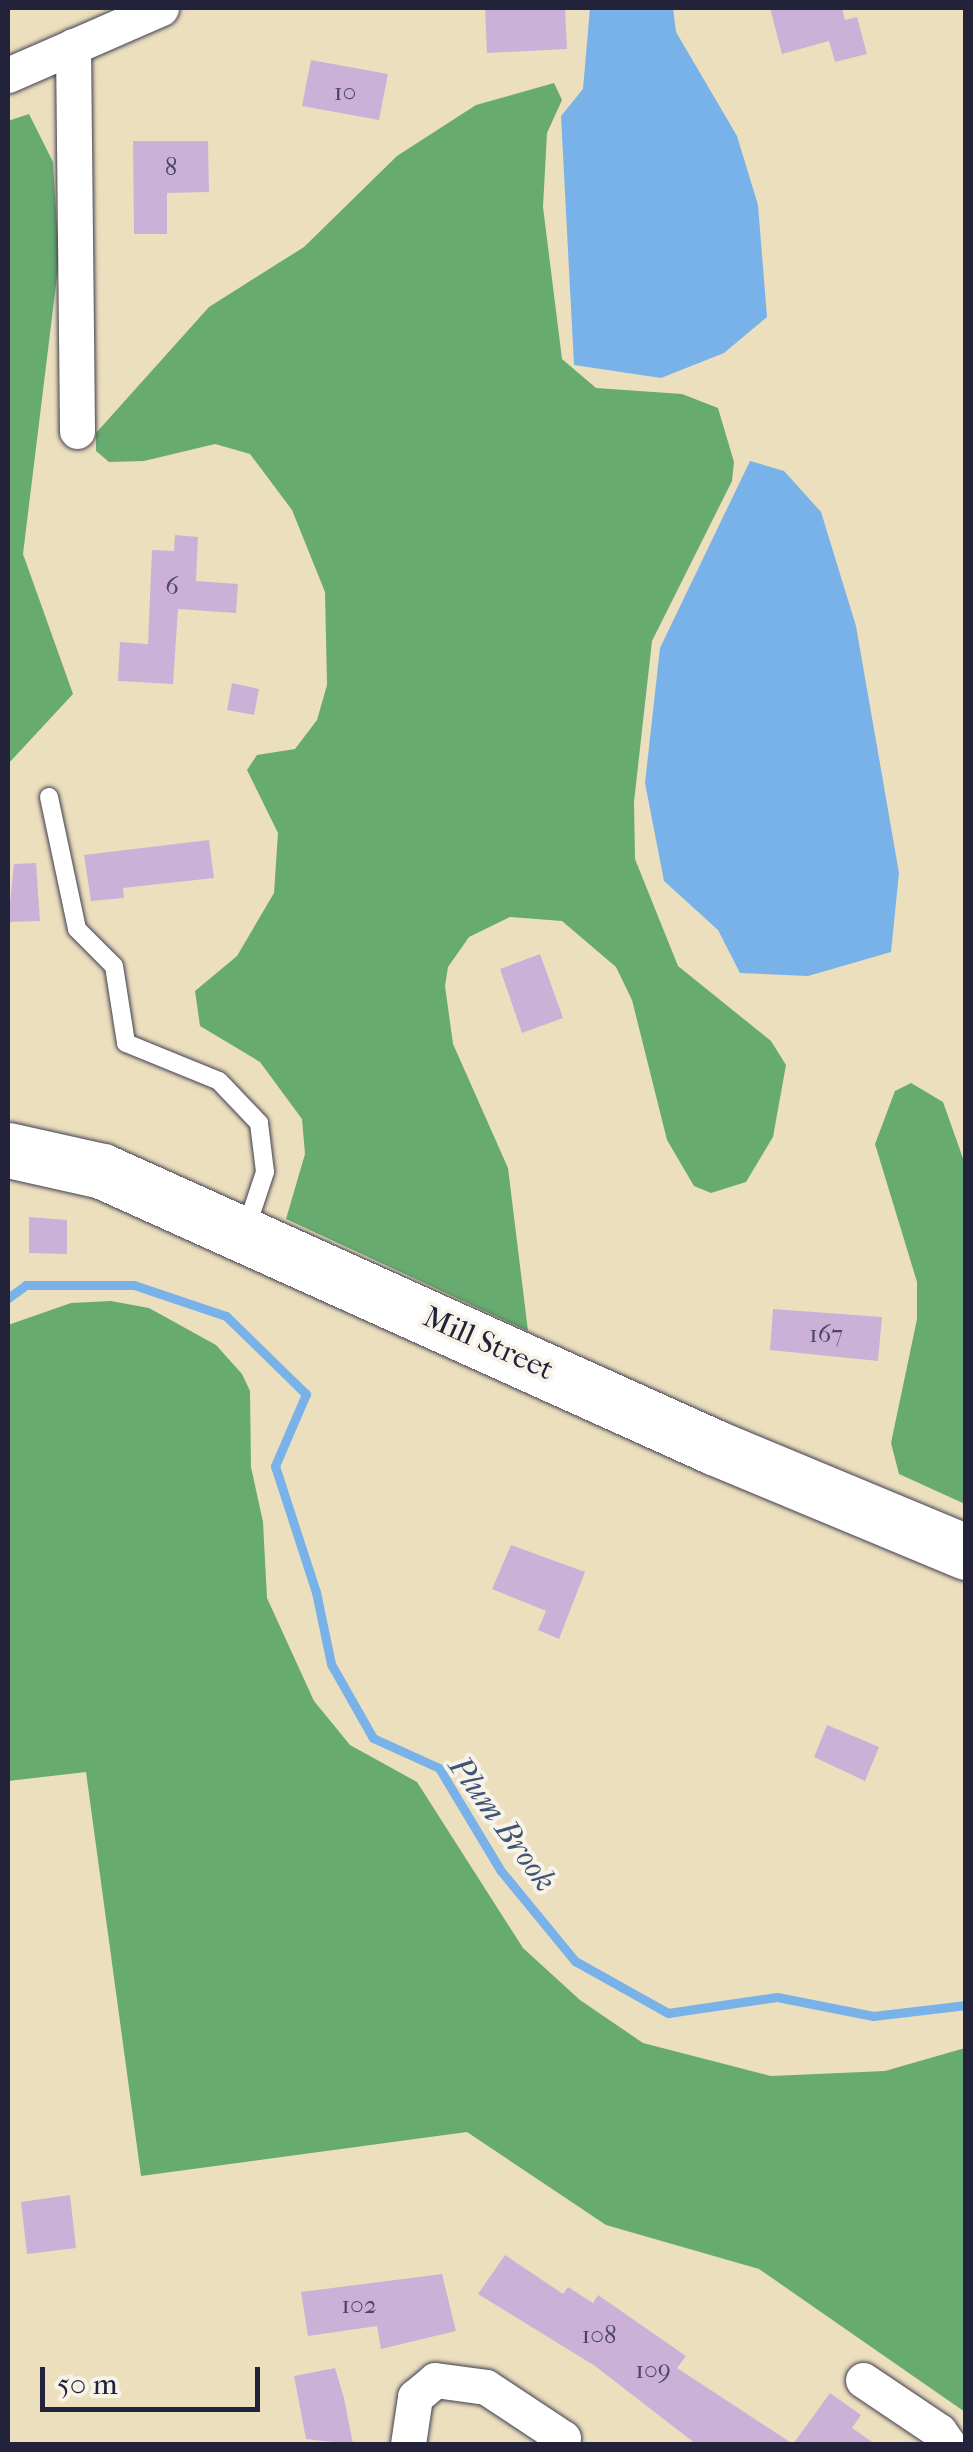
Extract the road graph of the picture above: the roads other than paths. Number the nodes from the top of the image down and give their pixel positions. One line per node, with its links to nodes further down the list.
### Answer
1 (161, 8): 2 (street)
2 (73, 46): 3 (street); 4 (street)
3 (8, 75)
4 (77, 431)
5 (49, 797): 7 (lane)
6 (8, 1150): 7 (main road, Mill Street)
7 (244, 1234): 8 (main road, Mill Street)
8 (966, 1552)
9 (863, 2380): 12 (street)
10 (564, 2442): 11 (street)
11 (408, 2444)
12 (948, 2444)

